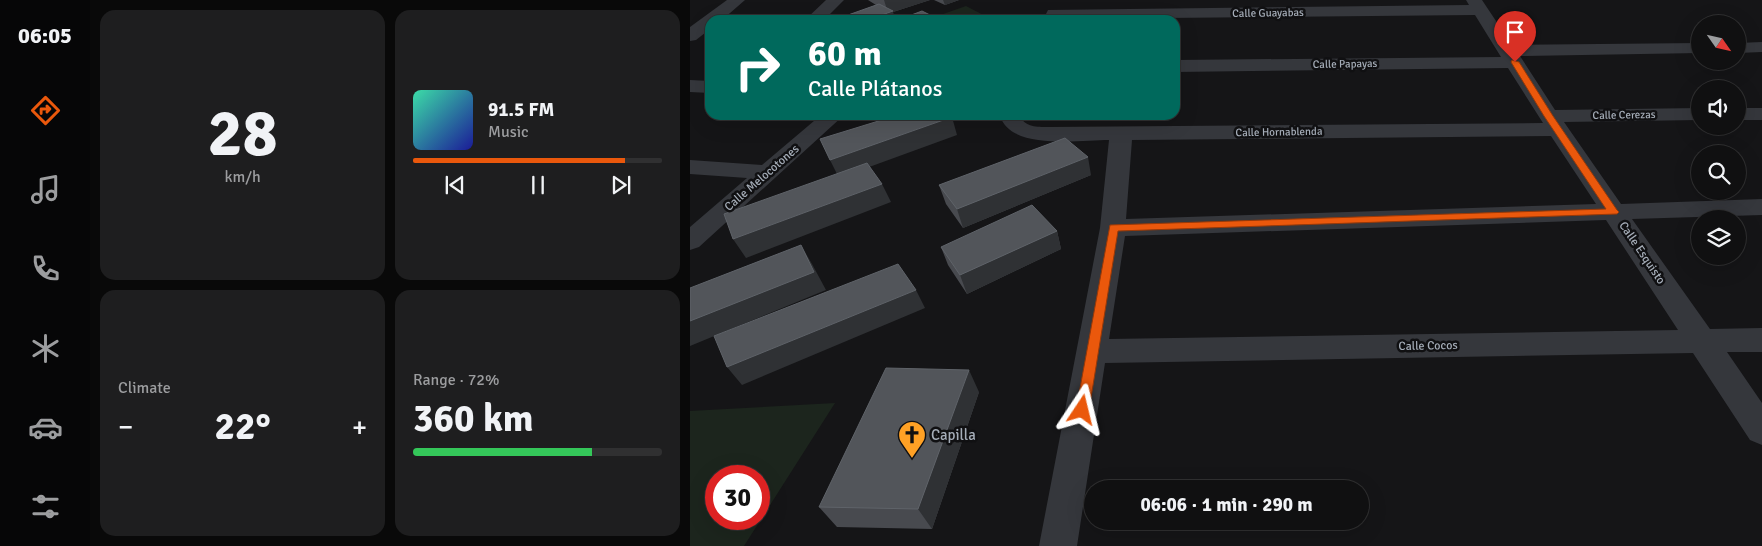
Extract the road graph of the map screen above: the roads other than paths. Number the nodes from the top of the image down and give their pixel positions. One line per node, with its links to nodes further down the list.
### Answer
1 (737, 0): 5 (street)
2 (836, 0): 6 (street)
3 (1478, 5): 4 (street, Calle Guayabas); 12 (street, Calle Esquisto)
4 (1055, 11)
5 (717, 15)
6 (820, 15)
7 (705, 24): 8 (street)
8 (690, 36)
9 (1691, 48): 12 (street, Calle Papayas)
10 (1746, 48): 11 (street)
11 (1762, 48)
12 (1511, 56): 13 (street, Calle Papayas); 21 (street, Calle Esquisto)
13 (1180, 66)
14 (690, 86): 15 (street)
15 (705, 87)
16 (1746, 114): 17 (street)
17 (1762, 114)
18 (1691, 115): 21 (street, Calle Cerezas)
19 (828, 120): 24 (street, Calle Melocotones)
20 (1012, 120): 22 (street, Calle Hornablenda)
21 (1553, 123): 22 (street, Calle Hornablenda); 26 (street, Calle Esquisto)
22 (1121, 134): 27 (street)
23 (690, 167): 24 (street)
24 (768, 173): 28 (street, Calle Melocotones)
25 (1762, 207): 26 (street)
26 (1614, 212): 27 (street); 30 (street, Calle Esquisto)
27 (1113, 228): 31 (street)
28 (690, 241)
29 (1762, 340): 30 (street, Calle Cocos)
30 (1703, 342): 31 (street, Calle Cocos); 32 (street, Calle Esquisto)
31 (1093, 351): 33 (street)
32 (1762, 430)
33 (1058, 546)

